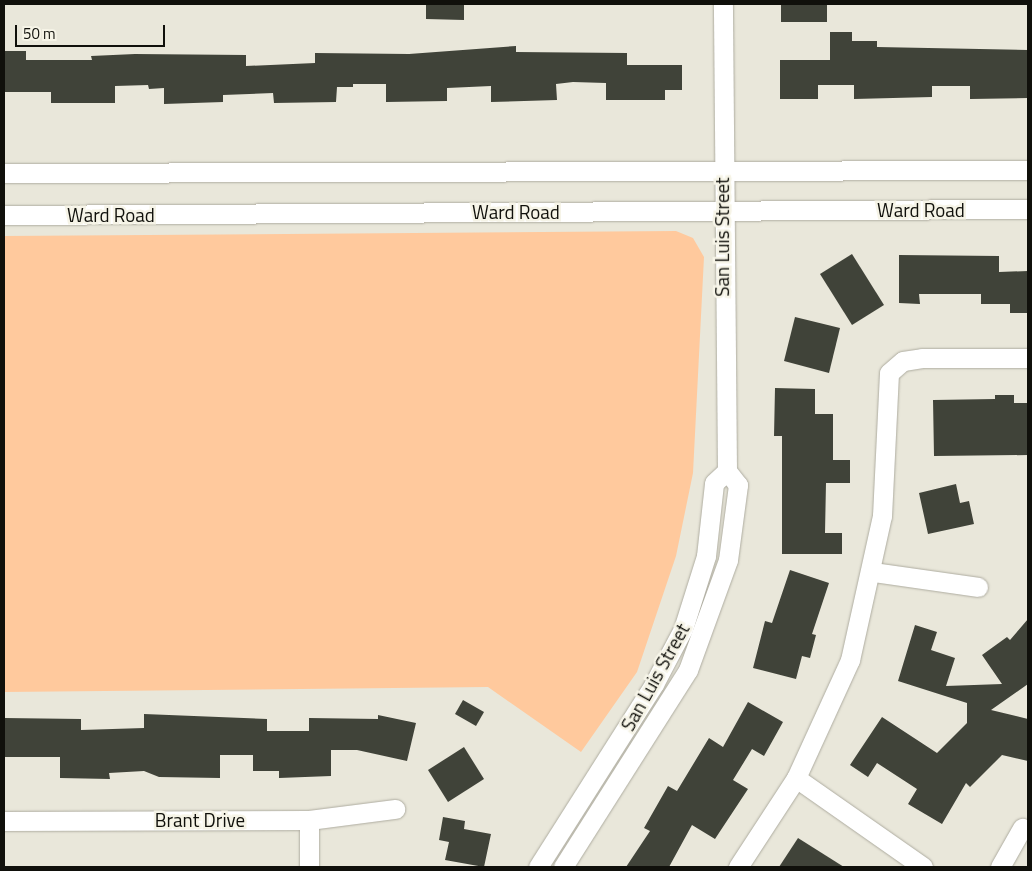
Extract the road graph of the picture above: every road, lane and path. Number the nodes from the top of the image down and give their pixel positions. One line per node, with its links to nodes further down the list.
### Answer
1 (723, 4): 4 (street, San Luis Street)
2 (1028, 170): 4 (street, Ward Road)
3 (4, 173): 4 (street, Ward Road)
4 (722, 173): 6 (street, San Luis Street)
5 (1028, 209): 6 (street, Ward Road)
6 (722, 211): 7 (street, Ward Road); 9 (street, San Luis Street)
7 (4, 215)
8 (1028, 358): 10 (street)
9 (726, 471): 18 (street, San Luis Street); 19 (street, San Luis Street)
10 (873, 572): 11 (street); 12 (street)
11 (978, 587)
12 (796, 778): 20 (street); 21 (street)
13 (395, 810): 14 (street, Brant Drive)
14 (309, 820): 15 (street, Brant Drive); 17 (street)
15 (4, 821)
16 (1022, 828): 22 (street)
17 (309, 867)
18 (540, 867)
19 (563, 867)
20 (738, 867)
21 (923, 867)
22 (1000, 867)

